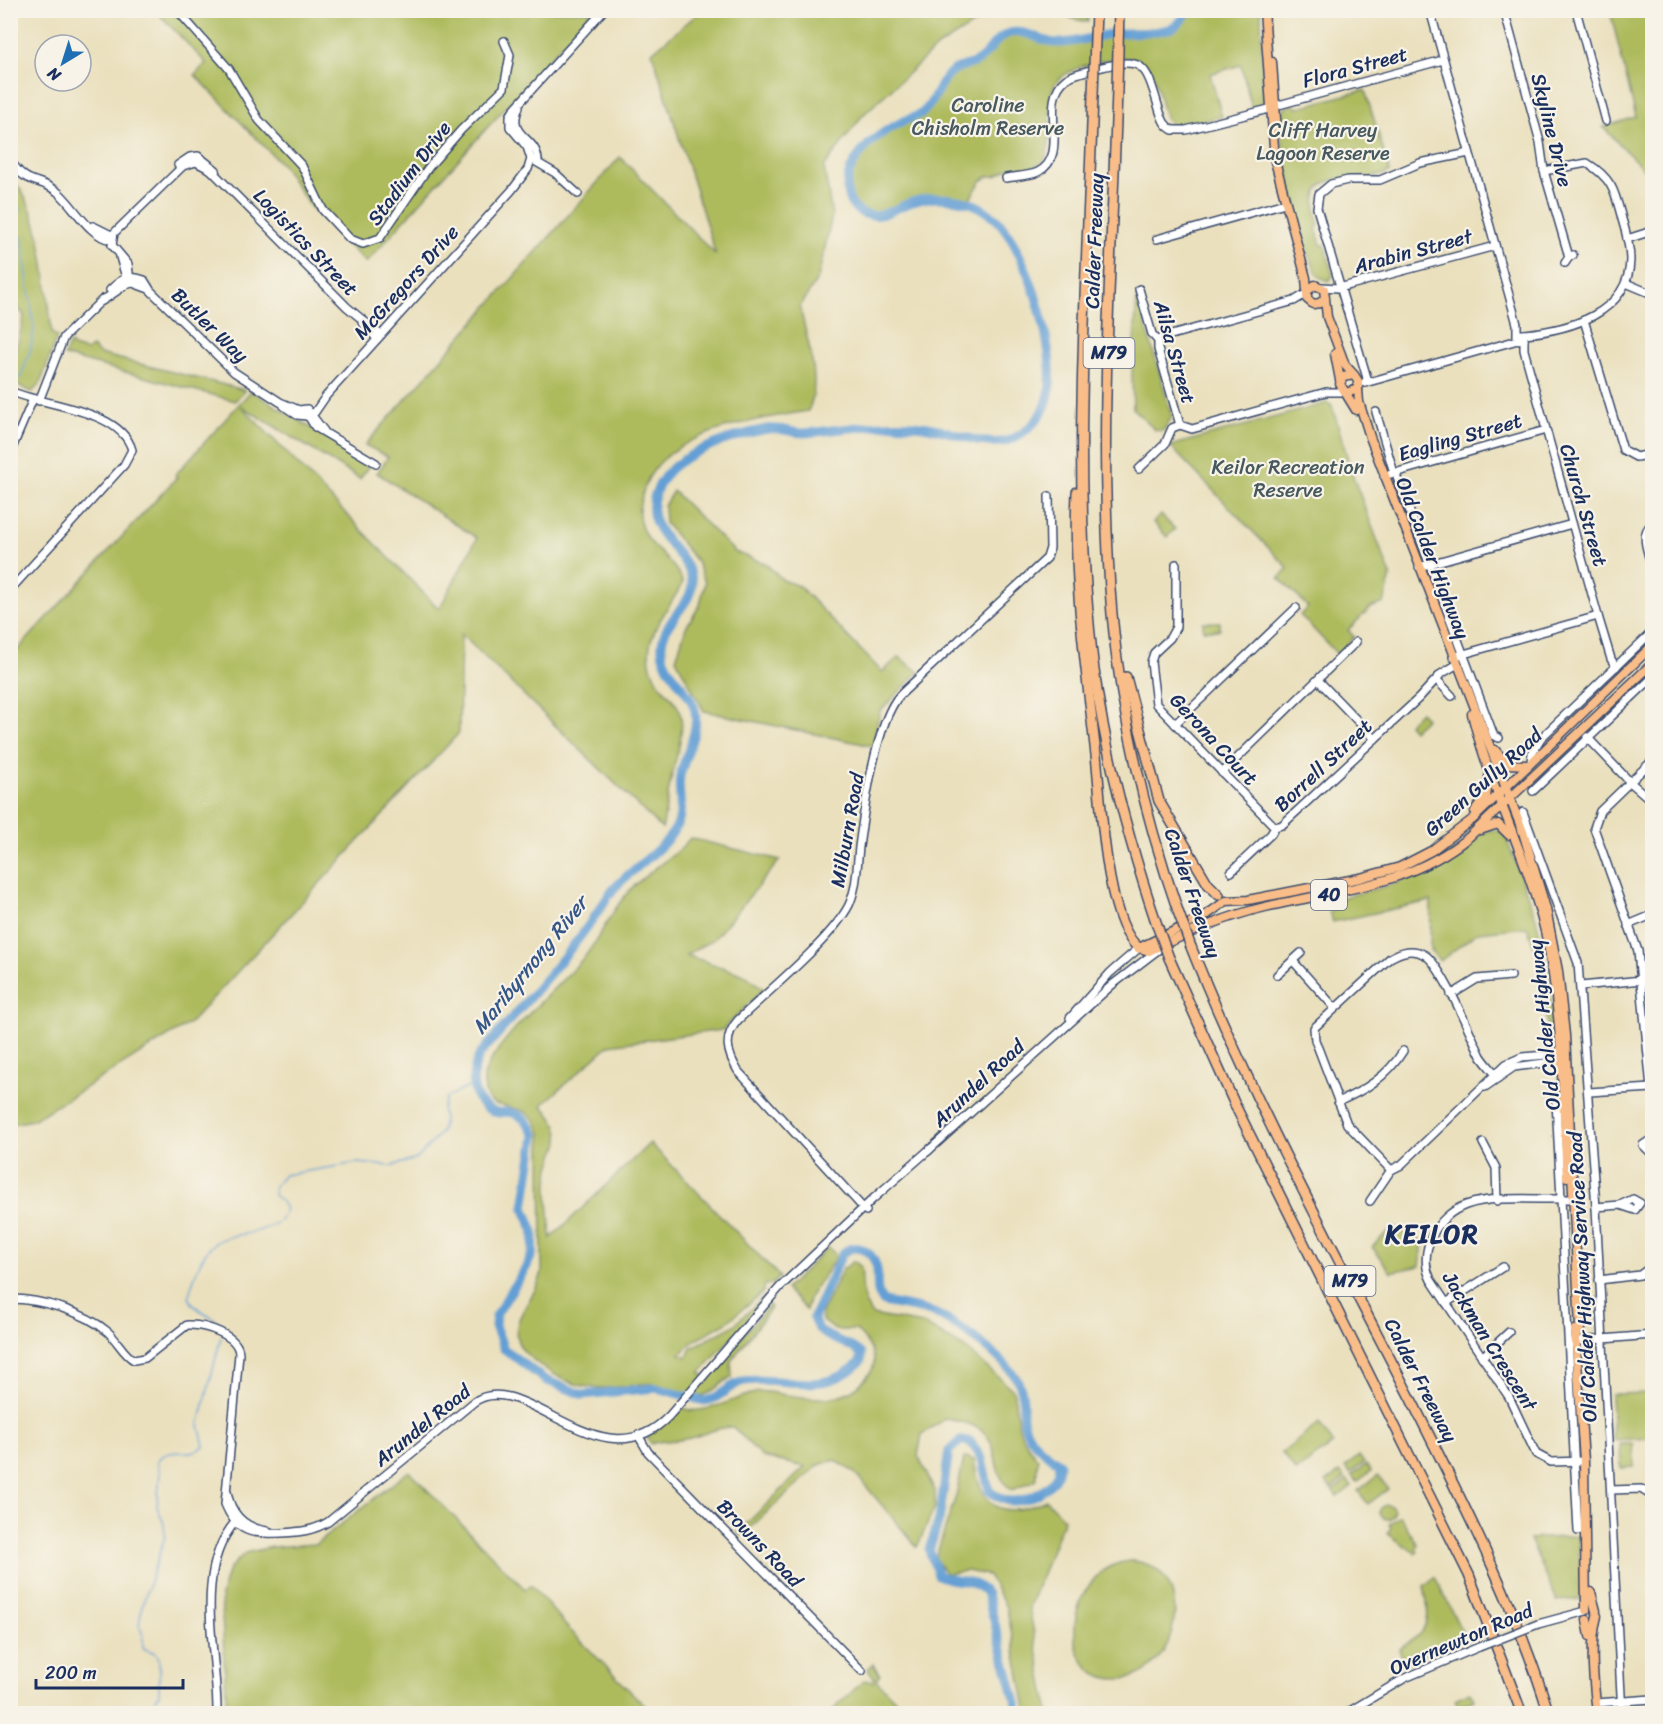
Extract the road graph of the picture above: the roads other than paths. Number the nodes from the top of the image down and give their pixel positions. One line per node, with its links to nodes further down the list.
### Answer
1 (177, 10): 10 (street, Stadium Drive)
2 (604, 10): 16 (street)
3 (1096, 10): 52 (highway, Calder Freeway / M79, bridge)
4 (1119, 10): 70 (highway, Calder Freeway / M79, bridge)
5 (1264, 10): 12 (main road)
6 (1269, 10): 12 (main road)
7 (1430, 10): 11 (street, Church Street)
8 (1504, 10): 17 (street, Skyline Drive)
9 (1576, 10): 13 (street)
10 (504, 41)
11 (1443, 60): 12 (street, Flora Street); 14 (street, Church Street)
12 (1272, 107): 18 (street, Flora Street); 20 (main road)
13 (1606, 121)
14 (1469, 153): 25 (street, Church Street); 31 (street)
15 (10, 160): 22 (street)
16 (535, 161): 19 (street); 39 (street, McGregors Drive)
17 (1544, 171): 23 (street); 27 (street, Skyline Drive)
18 (1006, 178)
19 (578, 194)
20 (1285, 204): 24 (street); 26 (main road)
21 (1653, 231): 23 (street)
22 (112, 238): 28 (street); 39 (street, Logistics Street)
23 (1627, 239): 29 (street)
24 (1157, 240)
25 (1495, 246): 31 (street, Arabin Street); 40 (street, Church Street)
26 (1300, 253): 30 (main road); 33 (main road)
27 (1569, 258)
28 (128, 279): 48 (street); 50 (street, Butler Way)
29 (1626, 282): 34 (street); 38 (street)
30 (1321, 287): 31 (street, Arabin Street); 33 (main road); 35 (main road)
31 (1340, 288): 35 (street, Arabin Street); 44 (street)
32 (1139, 289): 41 (street, Ailsa Street)
33 (1307, 292): 36 (street); 37 (main road)
34 (1653, 294)
35 (1325, 298): 37 (main road); 42 (main road)
36 (1294, 301): 37 (street); 41 (street)
37 (1311, 302): 43 (main road)
38 (1584, 320): 40 (street); 56 (street)
39 (379, 337): 50 (street, McGregors Drive)
40 (1521, 337): 44 (street); 53 (street, Church Street)
41 (1158, 341): 51 (street, Ailsa Street)
42 (1355, 376): 43 (main road); 44 (main road, Old Calder Highway)
43 (1340, 380): 46 (street); 47 (main road, Old Calder Highway)
44 (1362, 384): 47 (main road); 54 (main road, Old Calder Highway)
45 (10, 391): 48 (street)
46 (1326, 392): 47 (street); 51 (street)
47 (1345, 393): 54 (main road, Old Calder Highway)
48 (36, 400): 55 (street); 68 (street)
49 (1376, 412): 59 (street)
50 (309, 413): 57 (street, Butler Way)
51 (1180, 425): 58 (street)
52 (1082, 429): 112 (highway); 168 (highway, Calder Freeway / M79, bridge)
53 (1545, 430): 59 (street, Eagling Street); 62 (street, Church Street)
54 (1370, 437): 60 (main road, Old Calder Highway)
55 (10, 453)
56 (1653, 454)
57 (376, 464)
58 (1139, 469)
59 (1395, 472): 60 (street, Eagling Street); 64 (street)
60 (1384, 476): 67 (main road, Old Calder Highway)
61 (1049, 496): 140 (street, Milburn Road)
62 (1572, 524): 64 (street); 71 (street, Church Street)
63 (1653, 524): 66 (street)
64 (1430, 563): 67 (street); 75 (street)
65 (1176, 564): 84 (street, Gerona Court)
66 (1653, 566)
67 (1419, 567): 76 (main road, Old Calder Highway)
68 (10, 590)
69 (1296, 608): 84 (street)
70 (1113, 616): 106 (highway); 169 (highway, Calder Freeway / M79, bridge)
71 (1598, 616): 75 (street, Borrell Street); 78 (street, Church Street)
72 (1653, 632): 78 (street)
73 (1356, 642): 80 (street)
74 (1653, 646): 91 (main road, Green Gully Road / 40)
75 (1464, 653): 76 (street, Borrell Street); 87 (street)
76 (1456, 664): 81 (street, Borrell Street); 82 (main road, Old Calder Highway)
77 (1653, 664): 86 (main road, Green Gully Road / 40)
78 (1616, 667): 91 (street)
79 (1653, 678): 88 (street)
80 (1318, 680): 89 (street); 93 (street)
81 (1437, 680): 83 (street); 89 (street, Borrell Street)
82 (1466, 690): 85 (main road, Old Calder Highway); 92 (main road, Old Calder Highway)
83 (1452, 696)
84 (1175, 724): 93 (street, Gerona Court)
85 (1483, 729): 91 (main road); 95 (main road, Old Calder Highway)
86 (1581, 730): 88 (street); 98 (main road, Green Gully Road / 40)
87 (1499, 738)
88 (1588, 738): 94 (street); 96 (street)
89 (1375, 739): 102 (street, Borrell Street)
90 (1653, 761): 94 (street)
91 (1529, 764): 95 (main road, Green Gully Road / 40)
92 (1488, 767): 97 (main road, Old Calder Highway); 103 (main road)
93 (1222, 773): 102 (street, Gerona Court)
94 (1630, 782): 99 (street); 110 (street)
95 (1505, 788): 97 (main road, Green Gully Road / 40); 98 (main road, Old Calder Highway)
96 (1533, 791)
97 (1498, 795): 100 (main road, Old Calder Highway); 103 (main road, Green Gully Road / 40)
98 (1509, 799): 100 (main road, Green Gully Road / 40); 125 (main road, Old Calder Highway)
99 (1653, 801)
100 (1502, 806): 104 (main road, Green Gully Road / 40); 107 (main road, Old Calder Highway)
101 (1523, 812): 120 (street, Old Calder Highway Service Road)
102 (1275, 827): 105 (street, Borrell Street)
103 (1458, 832): 106 (main road, Green Gully Road / 40)
104 (1462, 842): 107 (main road); 109 (main road, Green Gully Road / 40)
105 (1231, 872)
106 (1222, 898): 109 (main road); 112 (main road, Green Gully Road)
107 (1537, 902): 125 (main road, Old Calder Highway)
108 (1653, 915): 110 (street)
109 (1230, 917): 111 (main road, Green Gully Road)
110 (1628, 925): 119 (street)
111 (1202, 926): 112 (main road); 113 (street, Green Gully Road)
112 (1139, 948): 123 (street, Arundel Road)
113 (1152, 953): 123 (street, Arundel Road)
114 (1301, 953): 115 (street)
115 (1293, 961): 116 (street); 122 (street)
116 (1277, 975)
117 (1511, 976): 121 (street)
118 (1653, 979): 119 (street)
119 (1640, 981): 120 (street); 127 (street)
120 (1581, 986): 128 (street, Old Calder Highway Service Road)
121 (1451, 995): 122 (street); 126 (street)
122 (1334, 1007): 130 (street)
123 (1048, 1041): 140 (street, Arundel Road)
124 (1403, 1051): 130 (street)
125 (1562, 1058): 126 (street); 135 (main road, Old Calder Highway)
126 (1497, 1075): 134 (street)
127 (1652, 1088): 128 (street)
128 (1589, 1092): 139 (street, Old Calder Highway Service Road)
129 (1556, 1101): 135 (street, Old Calder Highway Service Road)
130 (1338, 1102): 134 (street)
131 (1653, 1139): 133 (street)
132 (1483, 1143): 136 (street)
133 (1653, 1150)
134 (1393, 1169): 137 (street)
135 (1568, 1199): 136 (street, Jackman Crescent); 148 (main road, Old Calder Highway); 153 (street, Old Calder Highway Service Road)
136 (1497, 1201): 145 (street, Jackman Crescent)
137 (1370, 1202)
138 (1620, 1205): 139 (street)
139 (1596, 1207): 143 (street, Old Calder Highway Service Road)
140 (865, 1209): 151 (street, Arundel Road)
141 (1653, 1266): 143 (street)
142 (1503, 1267): 145 (street)
143 (1599, 1280): 149 (street, Old Calder Highway Service Road)
144 (10, 1299): 157 (street)
145 (1446, 1303): 150 (street, Jackman Crescent)
146 (1509, 1332): 150 (street)
147 (1653, 1335): 149 (street)
148 (1578, 1338): 149 (street); 152 (main road, Old Calder Highway)
149 (1603, 1340): 154 (street, Old Calder Highway Service Road)
150 (1482, 1357): 153 (street, Jackman Crescent)
151 (638, 1435): 157 (street, Arundel Road); 162 (street, Browns Road)
152 (1584, 1461): 153 (street, Jackman Crescent); 155 (main road, Old Calder Highway)
153 (1573, 1462): 158 (street, Old Calder Highway Service Road)
154 (1611, 1490): 156 (street); 164 (street, Old Calder Highway Service Road)
155 (1585, 1491): 159 (main road, Old Calder Highway); 160 (main road, Old Calder Highway)
156 (1653, 1496)
157 (238, 1523): 166 (street)
158 (1578, 1531)
159 (1597, 1614): 160 (main road); 161 (main road, Old Calder Highway)
160 (1586, 1615): 161 (main road, Old Calder Highway); 167 (street, Overnewton Road, bridge)
161 (1593, 1666): 165 (main road, Old Calder Highway)
162 (862, 1671)
163 (1653, 1699): 164 (street)
164 (1622, 1702): 165 (street); 171 (street, Old Calder Highway Service Road)
165 (1596, 1703): 170 (main road, Old Calder Highway)
166 (217, 1713)
167 (1344, 1713)
168 (1522, 1713)
169 (1549, 1713)
170 (1596, 1713)
171 (1622, 1713)

